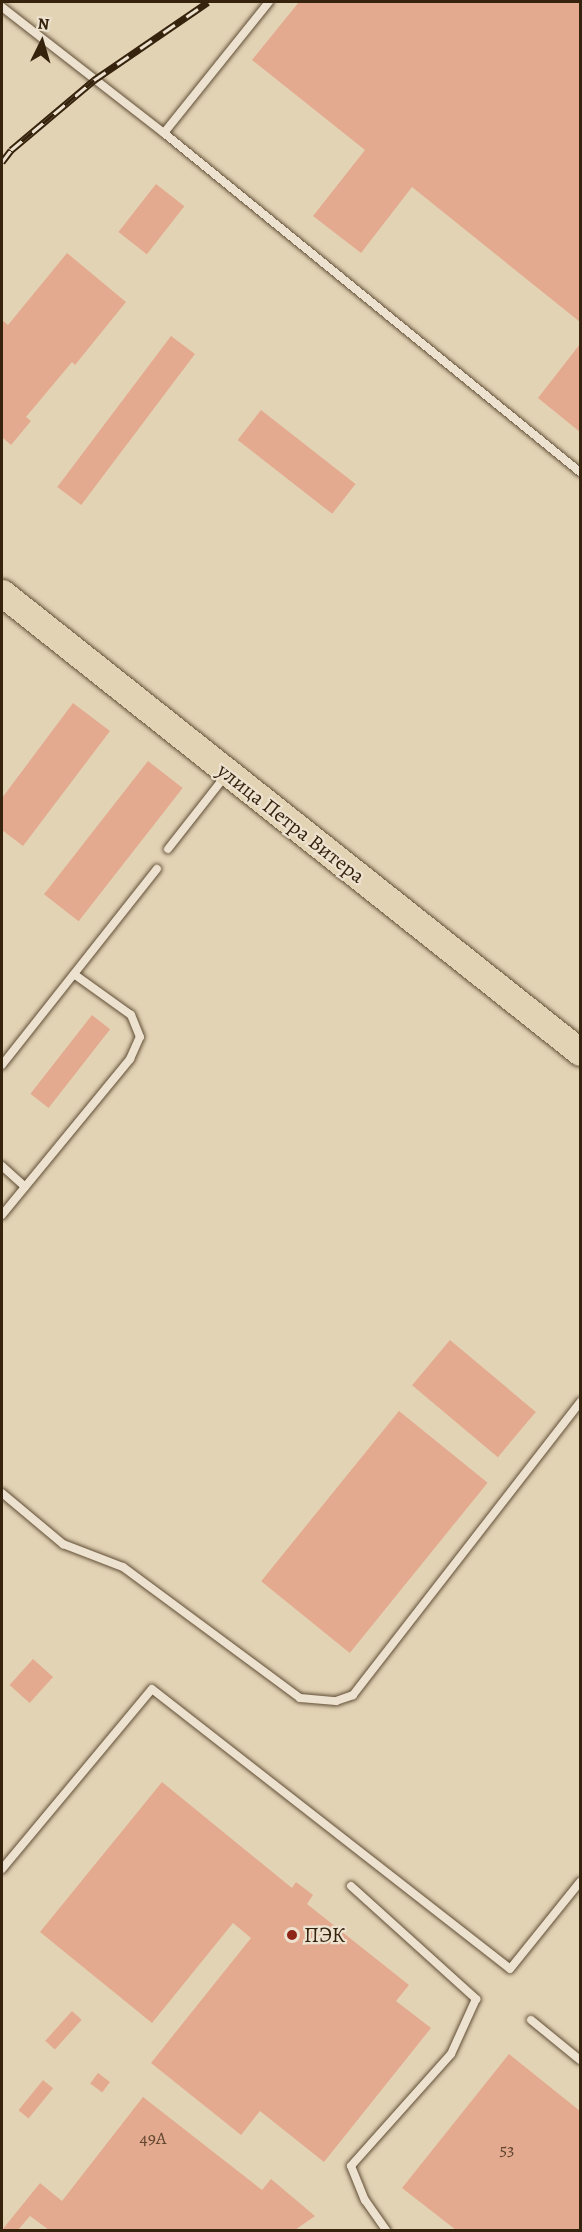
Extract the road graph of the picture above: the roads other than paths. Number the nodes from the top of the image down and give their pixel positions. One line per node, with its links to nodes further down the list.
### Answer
1 (269, 2): 3 (lane)
2 (2, 7): 3 (lane)
3 (164, 134): 4 (lane)
4 (580, 472)
5 (2, 593): 6 (main road, улица Петра Витера)
6 (228, 772): 7 (lane); 10 (main road, улица Петра Витера)
7 (168, 849)
8 (158, 869): 9 (lane)
9 (74, 974): 11 (lane); 13 (lane)
10 (580, 1052)
11 (2, 1065)
12 (2, 1166): 13 (lane)
13 (25, 1186): 14 (lane)
14 (2, 1215)
15 (580, 1402): 16 (lane)
16 (2, 1492)
17 (2, 1869): 18 (lane)
18 (580, 1882)
19 (351, 1886): 22 (lane)
20 (531, 2020): 21 (lane)
21 (580, 2060)
22 (386, 2230)

